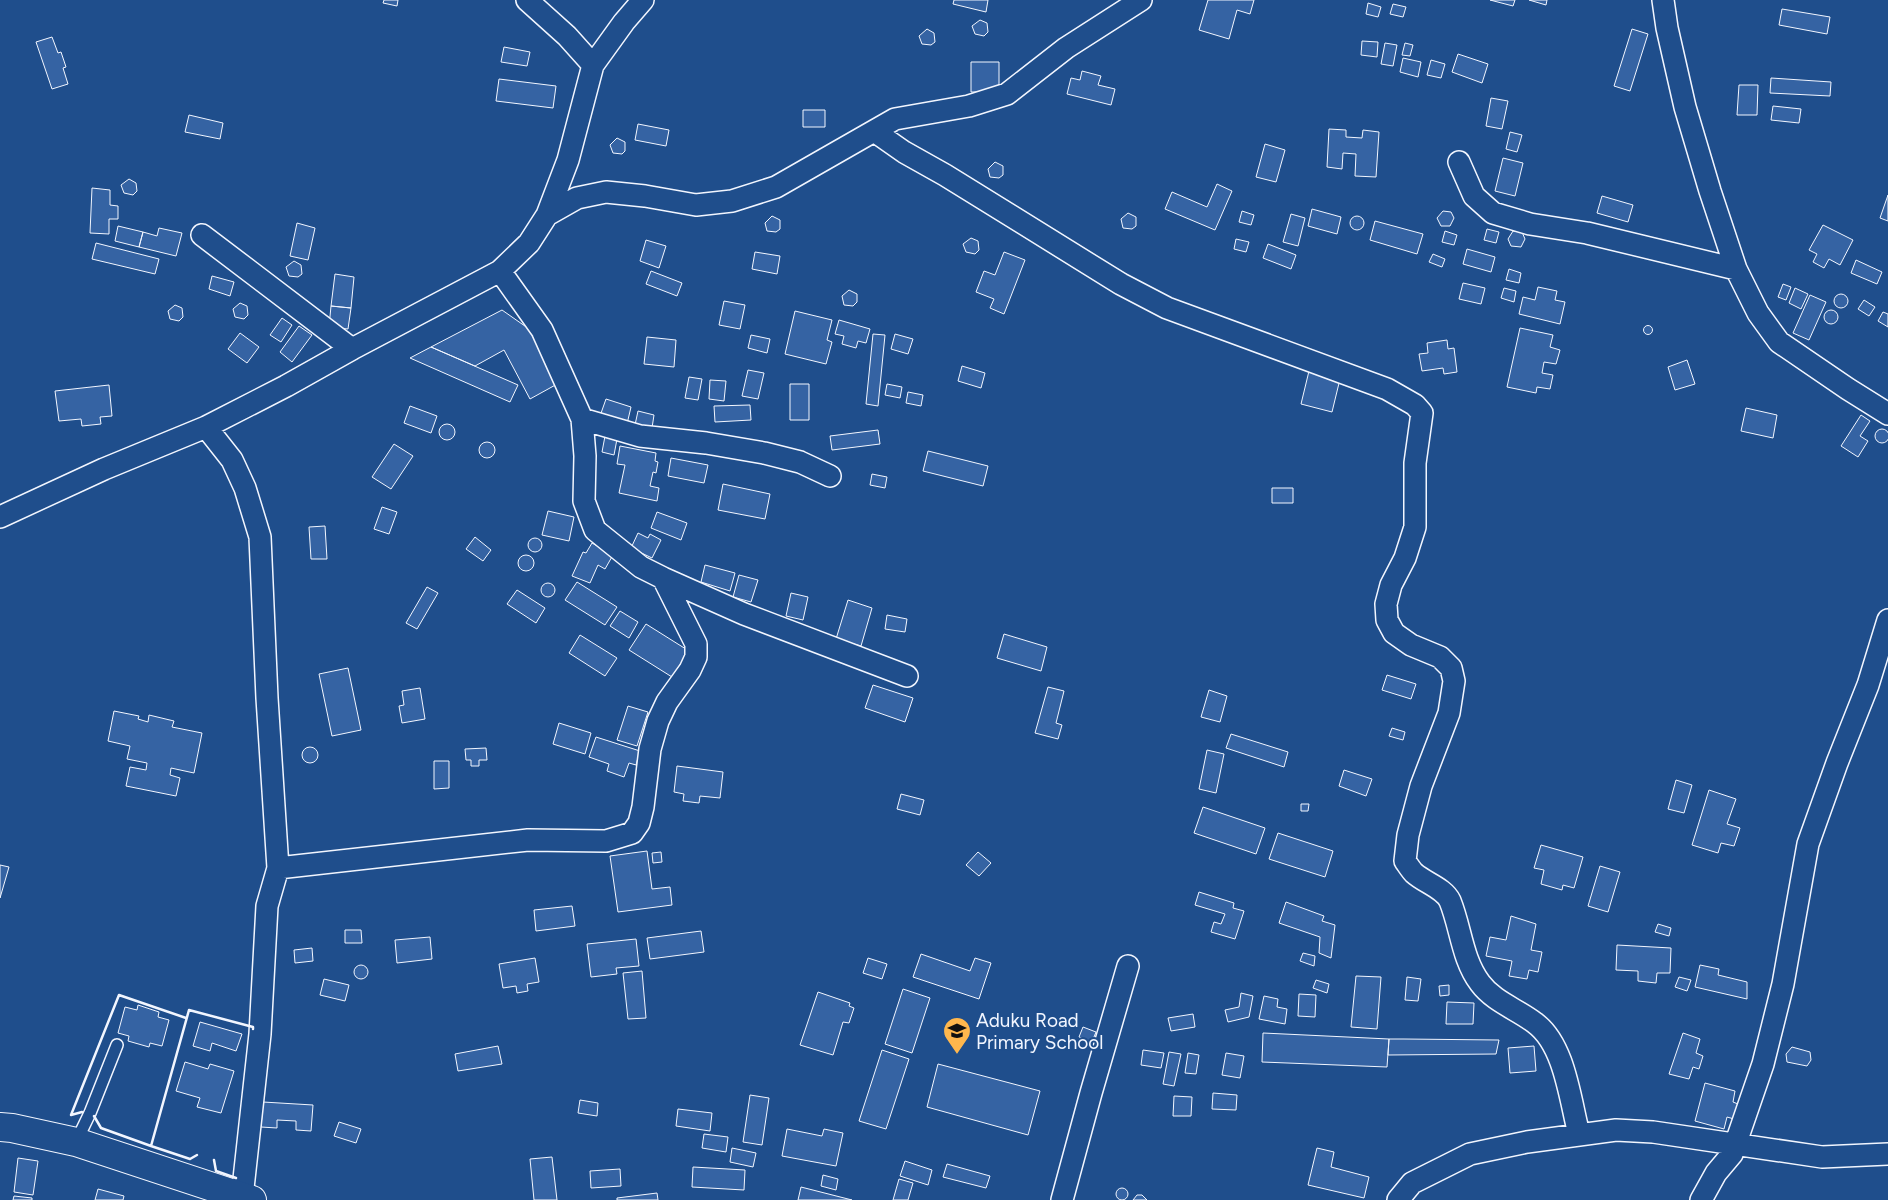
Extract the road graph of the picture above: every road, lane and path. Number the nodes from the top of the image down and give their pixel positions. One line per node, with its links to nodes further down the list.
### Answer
1 (527, 0): 5 (street)
2 (644, 0): 5 (street)
3 (1141, 0): 6 (street)
4 (1663, 0): 10 (street)
5 (593, 65): 8 (street)
6 (874, 131): 8 (street); 25 (street)
7 (1459, 162): 10 (street)
8 (547, 215): 11 (street)
9 (202, 235): 12 (street)
10 (1736, 269): 13 (street)
11 (500, 271): 12 (street); 14 (street)
12 (352, 349): 15 (street)
13 (1888, 414)
14 (582, 419): 16 (street); 18 (street)
15 (206, 427): 17 (street); 21 (street)
16 (830, 476)
17 (0, 516)
18 (662, 578): 20 (street); 21 (street)
19 (1888, 620): 27 (street)
20 (906, 676)
21 (278, 868): 29 (street)
22 (1128, 966): 30 (street)
23 (117, 1045): 26 (lane)
24 (0, 1127): 26 (street)
25 (1579, 1134): 27 (street); 31 (street)
26 (76, 1142): 29 (street)
27 (1736, 1145): 28 (street); 32 (street)
28 (1888, 1154)
29 (247, 1198)
30 (1062, 1200)
31 (1398, 1200)
32 (1701, 1200)

